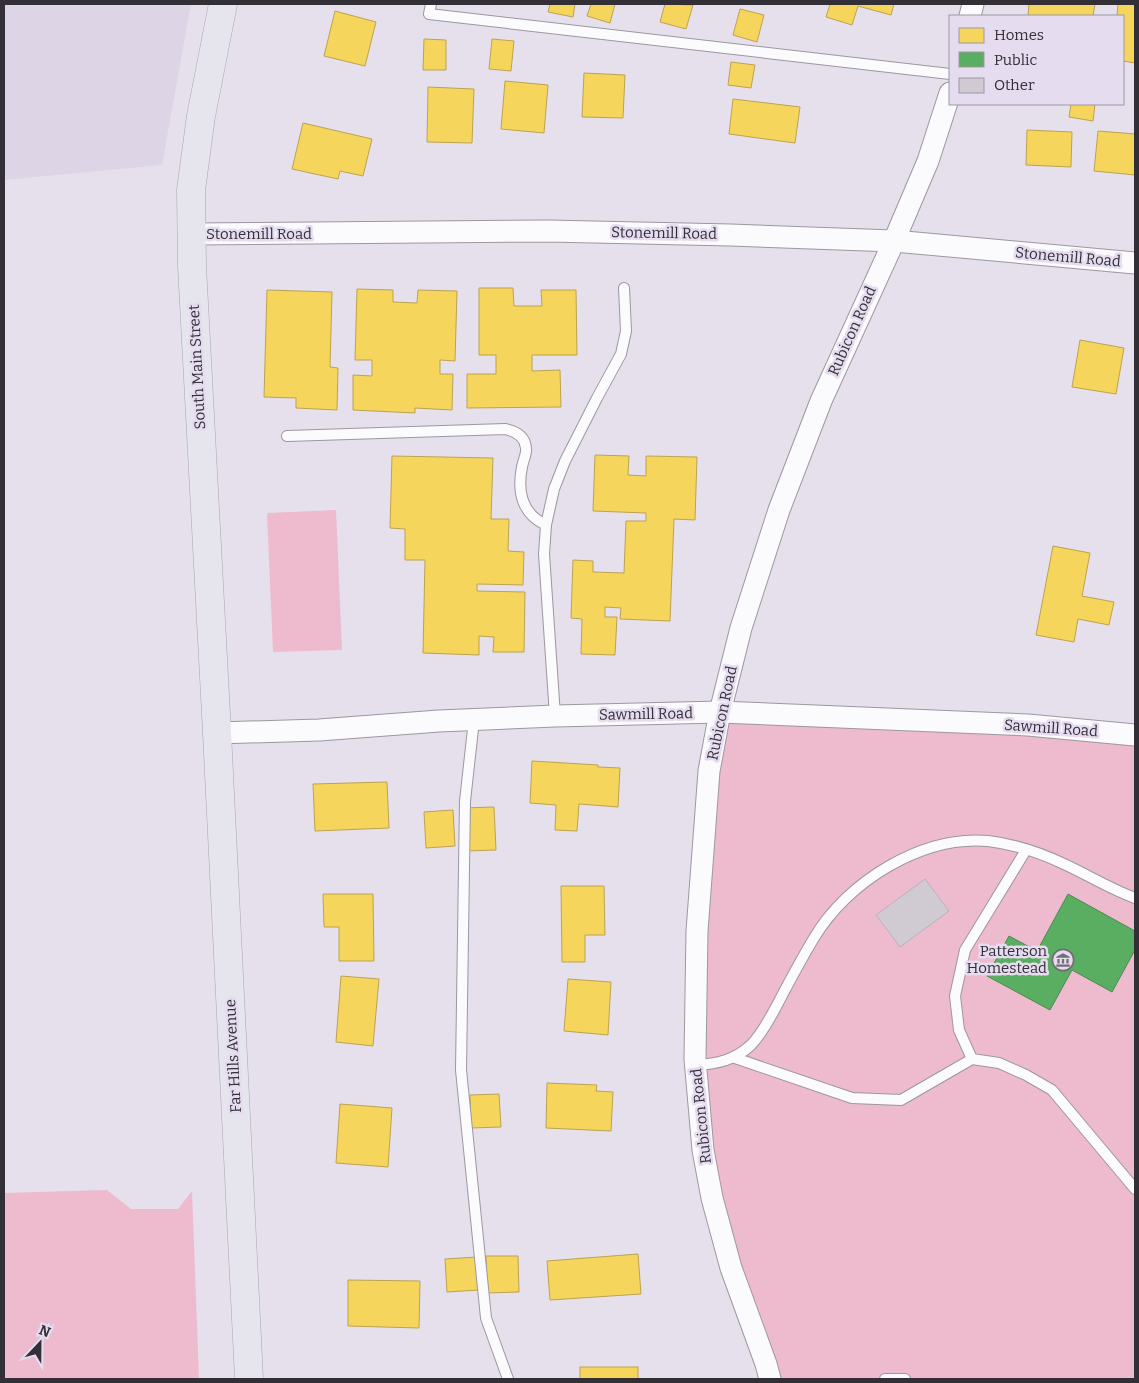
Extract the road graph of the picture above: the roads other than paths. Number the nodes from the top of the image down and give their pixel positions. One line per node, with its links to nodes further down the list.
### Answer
1 (223, 4): 5 (main road, South Main Street)
2 (431, 4): 3 (lane)
3 (949, 74)
4 (949, 95): 6 (street, Rubicon Road)
5 (192, 234): 6 (street, Stonemill Road); 14 (main road, South Main Street)
6 (894, 241): 7 (street, Stonemill Road); 11 (street, Rubicon Road)
7 (1135, 264)
8 (624, 288): 10 (lane)
9 (287, 436): 10 (lane)
10 (546, 525): 12 (lane)
11 (720, 712): 12 (street, Sawmill Road); 15 (street, Sawmill Road); 20 (street, Rubicon Road)
12 (555, 716): 13 (street, Sawmill Road)
13 (474, 720): 14 (street, Sawmill Road); 24 (lane)
14 (218, 733): 23 (main road, Far Hills Avenue)
15 (1135, 735)
16 (1026, 850): 17 (lane); 18 (lane); 19 (lane)
17 (1135, 898)
18 (735, 1058): 19 (lane); 20 (lane)
19 (972, 1059): 21 (lane)
20 (696, 1065): 22 (street, Rubicon Road)
21 (1135, 1189)
22 (772, 1374)
23 (249, 1379)
24 (508, 1379)
25 (885, 1379): 26 (lane)
26 (905, 1379)

